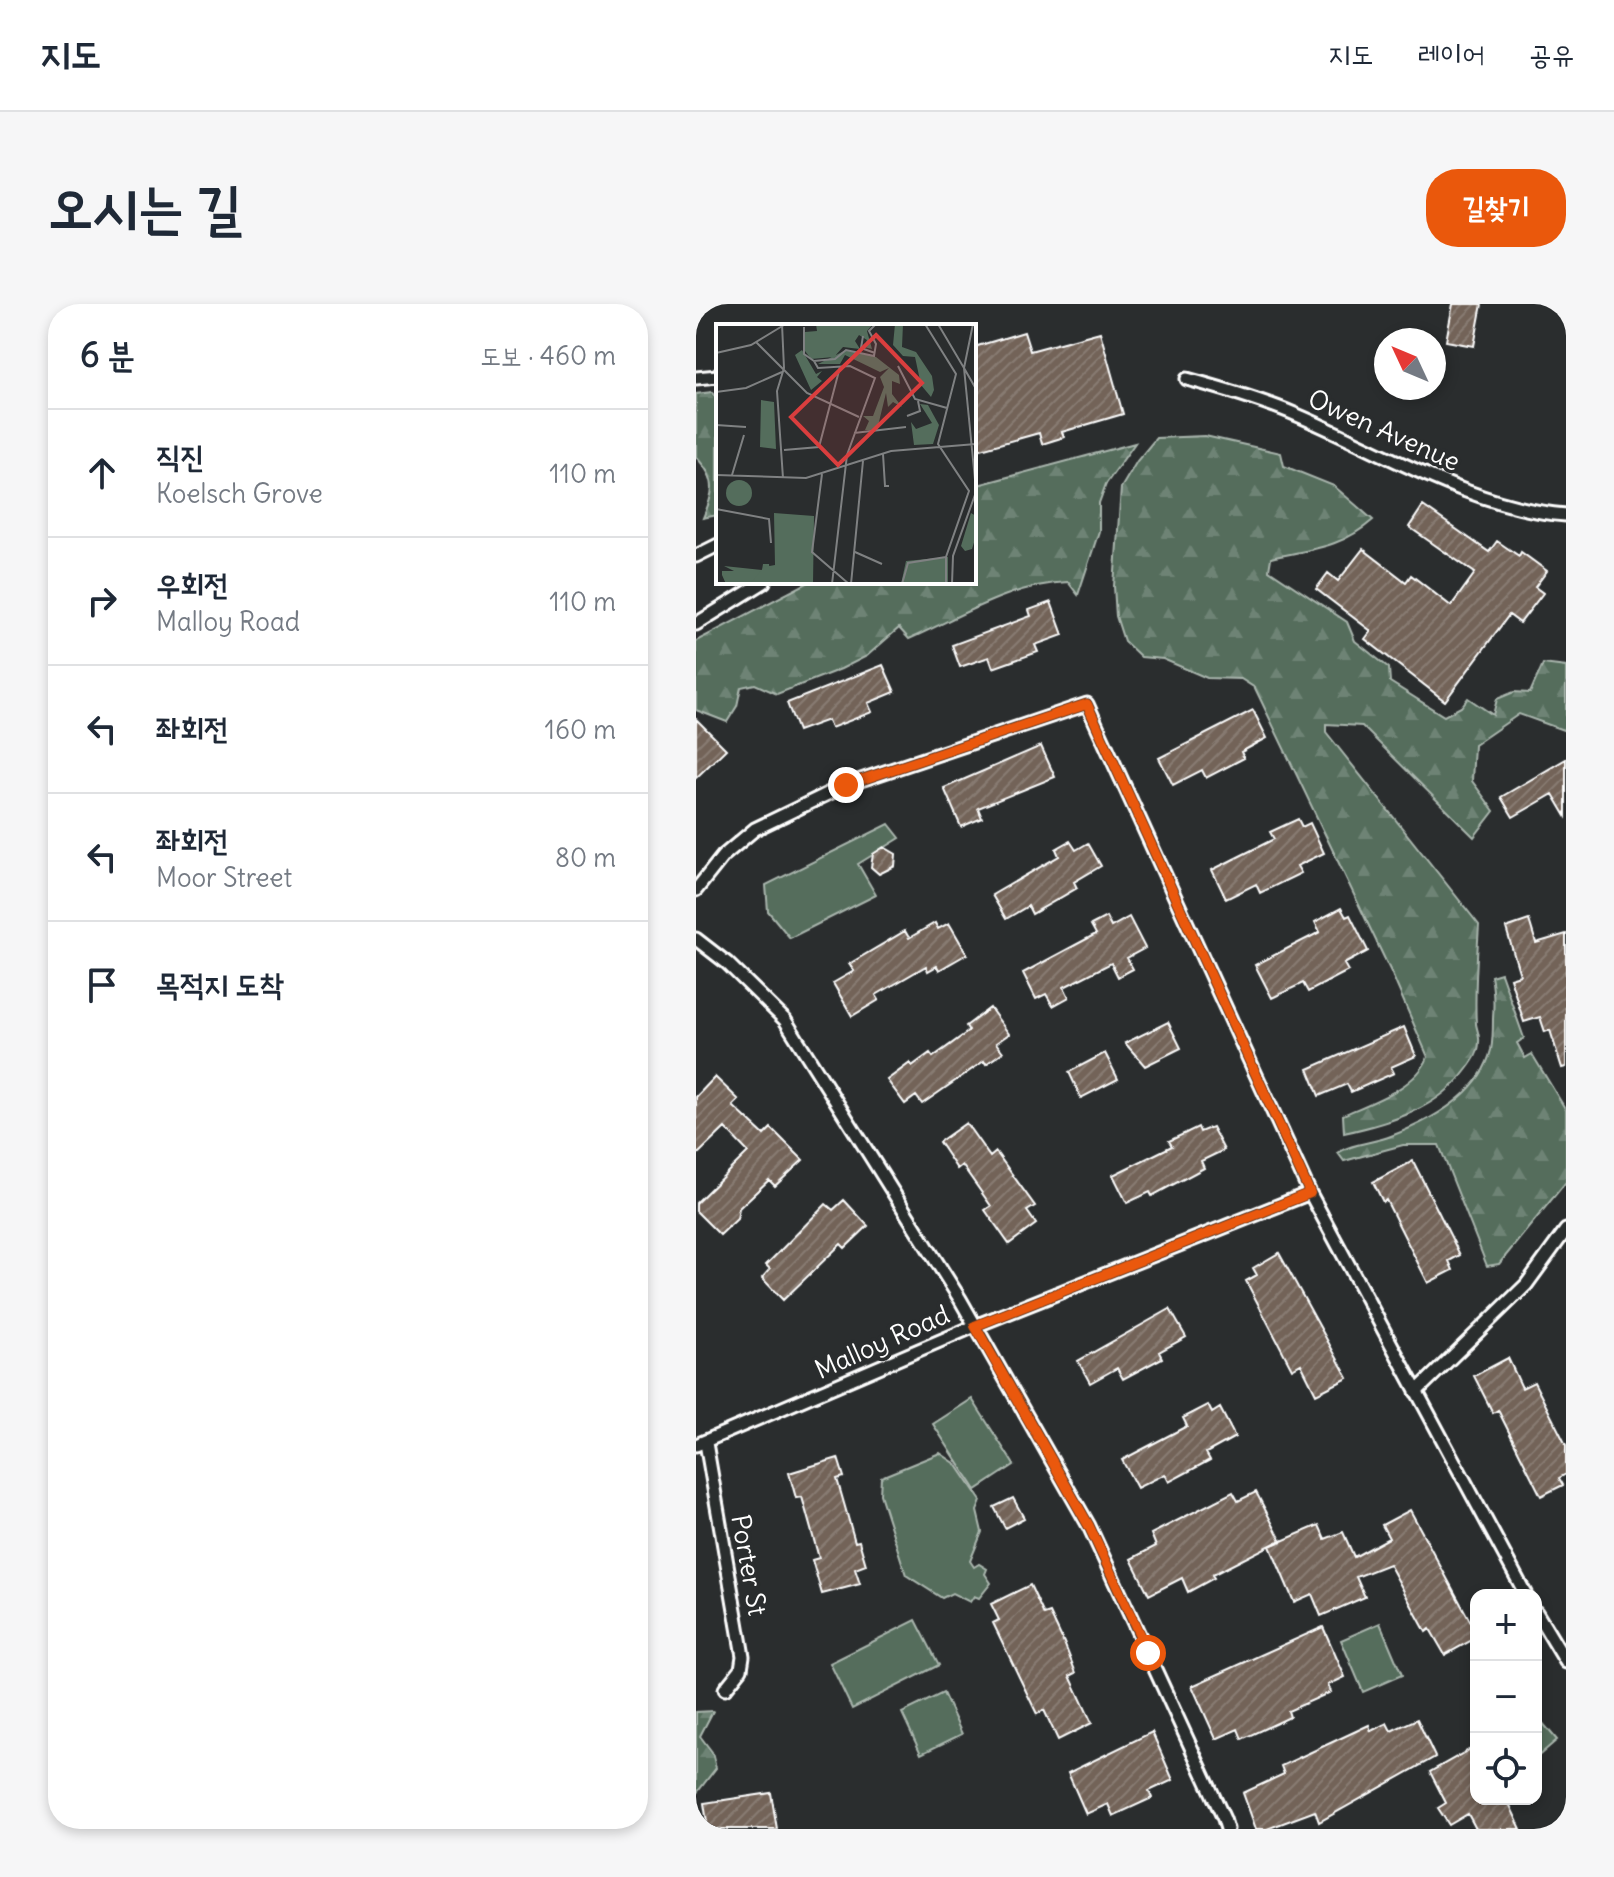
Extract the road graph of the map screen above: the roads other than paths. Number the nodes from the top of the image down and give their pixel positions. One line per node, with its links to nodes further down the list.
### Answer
1 (716, 376): 2 (lane)
2 (696, 378)
3 (1187, 379): 4 (lane, Owen Avenue)
4 (1566, 515)
5 (716, 546): 6 (lane)
6 (696, 556)
7 (761, 584): 8 (lane)
8 (696, 624)
9 (696, 890): 11 (lane)
10 (696, 939): 13 (lane)
11 (1310, 1193): 13 (lane, Malloy Road); 14 (lane)
12 (1566, 1230): 14 (lane)
13 (975, 1326): 15 (lane, Malloy Road); 20 (lane)
14 (1416, 1392): 16 (lane)
15 (701, 1444): 19 (lane, Porter St)
16 (1523, 1589)
17 (1542, 1622): 18 (lane)
18 (1566, 1662)
19 (725, 1689)
20 (1227, 1829)

